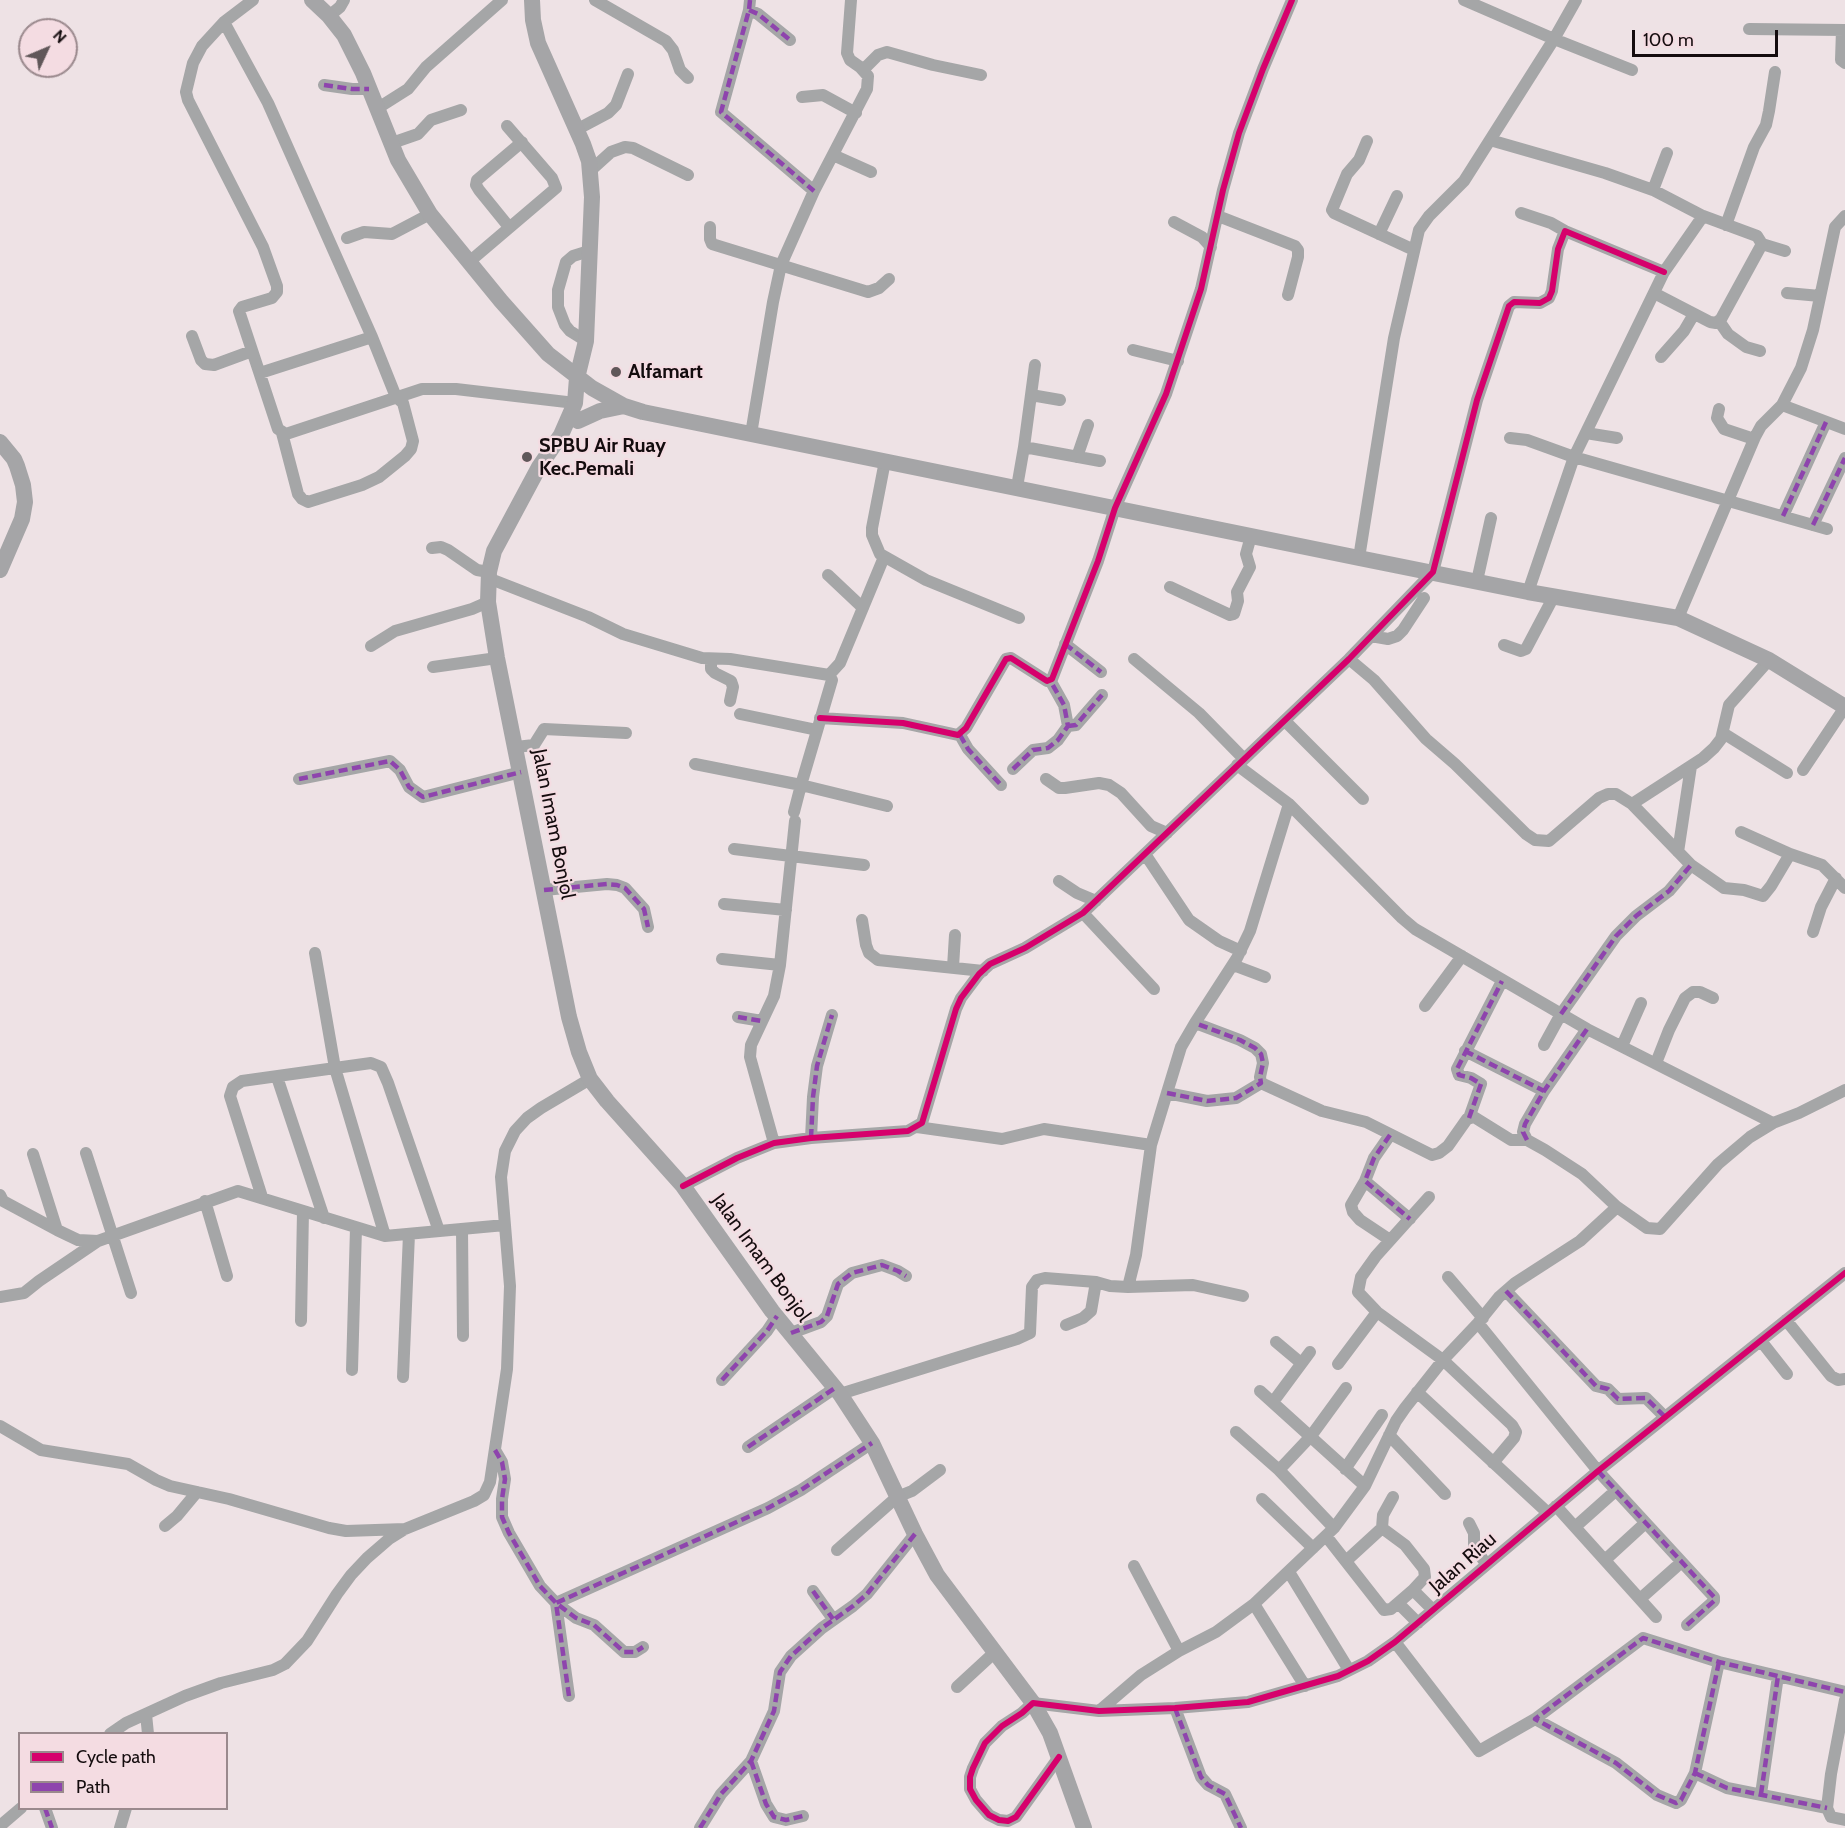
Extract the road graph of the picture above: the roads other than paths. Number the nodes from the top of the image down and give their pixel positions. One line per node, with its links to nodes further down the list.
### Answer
1 (253, 0): 13 (street)
2 (312, 0): 12 (main road)
3 (344, 0): 12 (street)
4 (502, 0): 28 (street)
5 (532, 0): 32 (main road)
6 (851, 0): 19 (street)
7 (1292, 0): 47 (street)
8 (1576, 0): 16 (street)
9 (599, 1): 24 (street)
10 (1469, 1): 16 (street)
11 (749, 5): 17 (street); 43 (street)
12 (329, 16): 26 (main road)
13 (224, 22): 73 (street); 76 (street)
14 (1749, 29): 15 (street)
15 (1844, 30): 18 (street)
16 (1554, 39): 20 (street); 33 (street)
17 (790, 40)
18 (1845, 63)
19 (863, 70): 23 (street); 30 (street)
20 (1632, 70)
21 (1774, 72): 51 (street)
22 (628, 74): 32 (street)
23 (981, 75)
24 (688, 78)
25 (324, 85): 26 (street)
26 (369, 89): 28 (main road)
27 (802, 97): 30 (street)
28 (378, 108): 36 (main road)
29 (461, 110): 36 (street)
30 (856, 113): 38 (street)
31 (507, 126): 35 (street)
32 (576, 130): 39 (main road)
33 (1490, 140): 42 (street); 59 (street)
34 (1367, 141): 55 (street)
35 (522, 142): 52 (street); 52 (street)
36 (392, 143): 46 (main road)
37 (1667, 153): 42 (street)
38 (833, 155): 40 (street); 43 (street)
39 (590, 171): 41 (street); 60 (main road)
40 (871, 172)
41 (688, 175)
42 (1653, 190): 48 (street)
43 (814, 191): 63 (street)
44 (1397, 196): 55 (street)
45 (1521, 213): 54 (street)
46 (430, 214): 56 (street); 62 (main road)
47 (1218, 216): 58 (street); 68 (street)
48 (1703, 216): 51 (street); 64 (street)
49 (1845, 216): 69 (street)
50 (1174, 222): 58 (street)
51 (1726, 225): 57 (street)
52 (509, 227): 62 (street)
53 (710, 227): 63 (street)
54 (1565, 231): 64 (street); 121 (street)
55 (1379, 234): 59 (street)
56 (347, 237)
57 (1762, 244): 61 (street); 71 (street)
58 (1211, 247): 79 (street)
59 (1414, 250): 119 (street)
60 (589, 251): 74 (main road); 74 (street)
61 (1785, 251)
62 (469, 262): 82 (main road)
63 (781, 265): 65 (street); 97 (street)
64 (1664, 272): 66 (street)
65 (889, 279)
66 (1654, 293): 70 (street); 96 (street)
67 (1787, 293): 69 (street)
68 (1288, 295)
69 (1820, 296): 88 (street)
70 (1694, 314): 71 (street); 78 (street)
71 (1719, 321): 77 (street)
72 (192, 336): 76 (street)
73 (372, 337): 81 (street); 85 (street)
74 (586, 343): 82 (main road, Jalan Imam Bonjol); 83 (main road)
75 (1134, 350): 79 (street)
76 (252, 351): 81 (street)
77 (1760, 351)
78 (1661, 357)
79 (1178, 361): 111 (street)
80 (1035, 365): 84 (street)
81 (260, 373): 95 (street)
82 (577, 378): 83 (main road); 87 (main road, Jalan Imam Bonjol)
83 (592, 388): 89 (main road); 91 (main road, Jalan Imam Bonjol)
84 (1031, 395): 86 (street); 103 (street)
85 (396, 397): 87 (street); 95 (street); 95 (street)
86 (1060, 400)
87 (575, 403): 102 (main road, Jalan Imam Bonjol)
88 (1782, 405): 92 (street); 100 (street)
89 (624, 406): 91 (main road); 97 (main road)
90 (1719, 409): 100 (street)
91 (578, 422): 102 (main road, Jalan Imam Bonjol)
92 (1826, 422): 94 (street); 112 (street)
93 (1089, 425): 104 (street)
94 (1845, 429)
95 (282, 433)
96 (1586, 433): 99 (street); 105 (street)
97 (751, 434): 107 (main road)
98 (1510, 438): 105 (street)
99 (1617, 438)
100 (1754, 439): 110 (street)
101 (0, 442): 120 (main road)
102 (554, 443): 122 (main road, Jalan Imam Bonjol)
103 (1024, 447): 104 (street); 109 (street)
104 (1077, 457): 108 (street)
105 (1574, 457): 110 (street); 126 (street)
106 (1845, 458): 114 (street)
107 (885, 461): 109 (main road); 118 (street)
108 (1100, 461)
109 (1017, 487): 111 (main road)
110 (1727, 500): 112 (street); 132 (street)
111 (1115, 508): 116 (main road); 134 (street)
112 (1783, 516): 114 (street)
113 (1491, 518): 124 (street)
114 (1813, 525): 115 (street)
115 (1827, 529)
116 (1251, 536): 119 (main road); 125 (street)
117 (432, 548): 122 (street)
118 (884, 557): 130 (street); 131 (street)
119 (1359, 558): 121 (main road)
120 (0, 570)
121 (1432, 572): 124 (main road); 133 (street)
122 (489, 575): 129 (main road, Jalan Imam Bonjol); 138 (street)
123 (828, 575): 130 (street)
124 (1477, 581): 126 (main road)
125 (1170, 587)
126 (1528, 592): 127 (main road)
127 (1554, 596): 132 (main road); 135 (street)
128 (1424, 598): 133 (street)
129 (488, 602): 136 (street); 137 (main road, Jalan Imam Bonjol)
130 (863, 608): 144 (street)
131 (1019, 618)
132 (1678, 618): 141 (main road)
133 (1371, 636): 140 (street)
134 (1065, 644): 143 (street); 145 (street)
135 (1504, 645)
136 (371, 646)
137 (498, 658): 142 (street); 156 (main road, Jalan Imam Bonjol)
138 (711, 658): 144 (street); 147 (street)
139 (1134, 659): 157 (street)
140 (1349, 659): 150 (street); 170 (street)
141 (1769, 660): 148 (main road); 154 (street)
142 (433, 667)
143 (1101, 672)
144 (829, 675): 151 (street)
145 (1050, 680): 152 (street); 155 (street)
146 (1102, 695): 152 (street)
147 (730, 701)
148 (1845, 707): 161 (street)
149 (740, 714): 151 (street)
150 (1286, 721): 157 (street); 168 (street)
151 (819, 724): 155 (street); 166 (street)
152 (1068, 726): 160 (street)
153 (626, 733): 156 (street)
154 (1723, 733): 159 (street); 163 (street)
155 (960, 735): 167 (street)
156 (516, 747): 162 (main road, Jalan Imam Bonjol)
157 (1240, 762): 169 (street); 173 (street)
158 (695, 764): 166 (street)
159 (1690, 766): 170 (street); 175 (street)
160 (1013, 769)
161 (1803, 770)
162 (521, 772): 164 (street); 184 (main road, Jalan Imam Bonjol)
163 (1787, 773)
164 (299, 779)
165 (1046, 779): 173 (street)
166 (801, 785): 171 (street); 178 (street)
167 (1001, 785)
168 (1363, 799)
169 (1289, 804): 193 (street); 195 (street)
170 (1632, 804): 175 (street)
171 (887, 806)
172 (1741, 832): 177 (street)
173 (1167, 833): 176 (street)
174 (734, 849): 178 (street)
175 (1678, 852): 180 (street)
176 (1145, 854): 185 (street); 193 (street)
177 (1790, 854): 180 (street); 181 (street)
178 (792, 857): 179 (street); 187 (street)
179 (864, 865)
180 (1691, 865): 207 (street)
181 (1836, 878): 183 (street); 191 (street)
182 (1059, 881): 185 (street)
183 (1845, 888)
184 (544, 890): 190 (street); 219 (main road, Jalan Imam Bonjol)
185 (1096, 901): 188 (street)
186 (724, 904): 187 (street)
187 (786, 910): 197 (street)
188 (1083, 913): 200 (street); 203 (street)
189 (862, 920): 199 (street)
190 (648, 927)
191 (1813, 932)
192 (955, 936): 199 (street)
193 (1241, 951): 198 (street)
194 (315, 953): 217 (street)
195 (1462, 957): 202 (street); 206 (street)
196 (722, 958): 197 (street)
197 (780, 965): 210 (street)
198 (1233, 965): 201 (street); 211 (street)
199 (953, 967): 200 (street)
200 (982, 971): 226 (street)
201 (1265, 977)
202 (1502, 981): 207 (street); 215 (street)
203 (1154, 989)
204 (1713, 998): 216 (street)
205 (1641, 1003): 214 (street)
206 (1425, 1006)
207 (1561, 1014): 212 (street); 213 (street)
208 (832, 1015): 228 (street)
209 (738, 1017): 210 (street)
210 (762, 1021): 230 (street)
211 (1195, 1023): 220 (street); 223 (street)
212 (1587, 1029): 214 (street); 222 (street)
213 (1544, 1046)
214 (1622, 1046): 216 (street)
215 (1465, 1051): 222 (street); 224 (street)
216 (1656, 1063): 225 (street)
217 (335, 1068): 218 (street); 248 (street); 251 (street)
218 (277, 1077): 237 (street); 242 (street)
219 (590, 1079): 235 (main road, Jalan Imam Bonjol); 244 (street)
220 (1261, 1083): 223 (street); 227 (street)
221 (1845, 1090): 225 (street)
222 (1544, 1091): 229 (street)
223 (1167, 1093): 231 (street)
224 (1469, 1118): 227 (street); 229 (street)
225 (1773, 1123): 240 (street)
226 (917, 1127): 228 (street); 231 (street)
227 (1390, 1135): 234 (street)
228 (812, 1138): 230 (street)
229 (1527, 1140): 240 (street)
230 (774, 1143): 235 (street)
231 (1151, 1145): 259 (street)
232 (86, 1153): 250 (street)
233 (33, 1154): 247 (street)
234 (1365, 1181): 243 (street); 252 (street)
235 (683, 1186): 265 (main road, Jalan Imam Bonjol)
236 (0, 1195): 247 (street)
237 (262, 1197): 239 (street); 241 (street)
238 (1429, 1197): 243 (street)
239 (205, 1201): 250 (street); 255 (street)
240 (1617, 1207): 260 (street)
241 (303, 1211): 242 (street); 267 (street)
242 (324, 1218): 245 (street)
243 (1410, 1219): 252 (street)
244 (505, 1225): 246 (street); 296 (street)
245 (356, 1228): 251 (street); 278 (street)
246 (462, 1229): 248 (street); 271 (street)
247 (57, 1230): 253 (street)
248 (439, 1231): 249 (street)
249 (409, 1234): 251 (street); 280 (street)
250 (113, 1235): 253 (street); 261 (street)
251 (385, 1236)
252 (1390, 1240): 264 (street)
253 (98, 1241): 263 (street)
254 (1845, 1273): 266 (street, Jalan Riau)
255 (227, 1276)
256 (906, 1276): 270 (street)
257 (1448, 1277): 268 (street)
258 (1096, 1282): 259 (street); 269 (street); 284 (street)
259 (1128, 1287): 262 (street)
260 (1506, 1291): 268 (street); 289 (street)
261 (131, 1293)
262 (1243, 1296)
263 (0, 1297)
264 (1377, 1312): 275 (street); 277 (street)
265 (777, 1316): 270 (main road, Jalan Imam Bonjol); 281 (street)
266 (1786, 1320): 272 (street, Jalan Riau); 282 (street)
267 (301, 1321)
268 (1481, 1321): 275 (street); 301 (street)
269 (1066, 1325)
270 (791, 1333): 284 (main road, Jalan Imam Bonjol)
271 (463, 1336)
272 (1761, 1341): 279 (street); 289 (street, Jalan Riau)
273 (1276, 1342): 276 (street)
274 (1310, 1352): 276 (street)
275 (1443, 1360): 286 (street); 297 (street)
276 (1301, 1363): 287 (street)
277 (1338, 1364)
278 (352, 1371)
279 (1787, 1374)
280 (403, 1377)
281 (722, 1380)
282 (1845, 1380)
283 (1346, 1388): 293 (street)
284 (837, 1391): 294 (main road, Jalan Imam Bonjol); 295 (street)
285 (1260, 1391): 287 (street)
286 (1417, 1392): 292 (street); 297 (street)
287 (1273, 1402): 293 (street)
288 (1382, 1416): 298 (street)
289 (1665, 1417): 301 (street, Jalan Riau)
290 (0, 1426): 303 (street)
291 (1236, 1432): 300 (street)
292 (1389, 1435): 302 (street); 304 (street)
293 (1311, 1436): 298 (street); 300 (street)
294 (872, 1443): 306 (main road, Jalan Imam Bonjol); 329 (street)
295 (748, 1447)
296 (495, 1450): 314 (street); 329 (street)
297 (1493, 1463): 309 (street)
298 (1345, 1469): 302 (street)
299 (940, 1470): 306 (street)
300 (1279, 1470): 316 (street)
301 (1598, 1471): 309 (street, Jalan Riau); 336 (street)
302 (1365, 1486): 316 (street)
303 (197, 1492): 311 (street); 314 (street)
304 (1445, 1494)
305 (1612, 1494): 312 (street)
306 (897, 1497): 317 (main road, Jalan Imam Bonjol); 319 (street)
307 (1394, 1497): 315 (street)
308 (1262, 1499): 318 (street)
309 (1552, 1509): 312 (street); 322 (street, Jalan Riau)
310 (1469, 1523): 322 (street)
311 (165, 1526)
312 (1575, 1527): 320 (street)
313 (1641, 1527): 320 (street)
314 (405, 1528): 352 (street)
315 (1382, 1528): 321 (street); 326 (street)
316 (1330, 1532): 318 (street); 321 (street)
317 (915, 1534): 334 (street); 340 (main road, Jalan Imam Bonjol)
318 (1313, 1548): 325 (street)
319 (837, 1550)
320 (1605, 1560): 328 (street)
321 (1346, 1561): 330 (street)
322 (1486, 1564): 332 (street, Jalan Riau)
323 (1134, 1566): 339 (street)
324 (1676, 1568): 328 (street)
325 (1289, 1572): 331 (street); 342 (street)
326 (1413, 1590): 330 (street); 332 (street)
327 (813, 1591): 334 (street)
328 (1640, 1599): 333 (street)
329 (556, 1603): 338 (street); 347 (street)
330 (1398, 1603): 335 (street)
331 (1254, 1604): 339 (street); 344 (street)
332 (1433, 1610): 335 (street, Jalan Riau)
333 (1656, 1617)
334 (833, 1619): 357 (street)
335 (1418, 1623): 337 (street, Jalan Riau)
336 (1687, 1625)
337 (1395, 1642): 342 (street, Jalan Riau); 353 (street)
338 (643, 1647)
339 (1179, 1651): 351 (street)
340 (995, 1652): 345 (street); 349 (main road, Jalan Imam Bonjol)
341 (1719, 1662): 343 (street); 353 (street); 358 (street)
342 (1349, 1670): 344 (street, Jalan Riau)
343 (1778, 1676): 346 (street); 359 (street)
344 (1305, 1686): 350 (street, Jalan Riau)
345 (957, 1687)
346 (1845, 1692)
347 (569, 1696)
348 (1845, 1700): 360 (street)
349 (1033, 1703): 351 (street, Jalan Riau); 356 (main road, Jalan Imam Bonjol); 356 (street)
350 (1175, 1708): 351 (street, Jalan Riau); 371 (street)
351 (1099, 1711)
352 (146, 1714): 354 (street); 355 (street)
353 (1535, 1719): 358 (street)
354 (114, 1732)
355 (148, 1732)
356 (1059, 1757): 370 (main road, Jalan Imam Bonjol)
357 (751, 1761): 364 (street); 369 (street)
358 (1695, 1773): 359 (street)
359 (1761, 1794): 360 (street)
360 (1827, 1808): 365 (street)
361 (20, 1810): 366 (street)
362 (45, 1810): 367 (street)
363 (126, 1810): 368 (street)
364 (803, 1816)
365 (1845, 1820)
366 (0, 1826)
367 (52, 1828)
368 (120, 1828)
369 (700, 1828)
370 (1084, 1828)
371 (1241, 1828)

